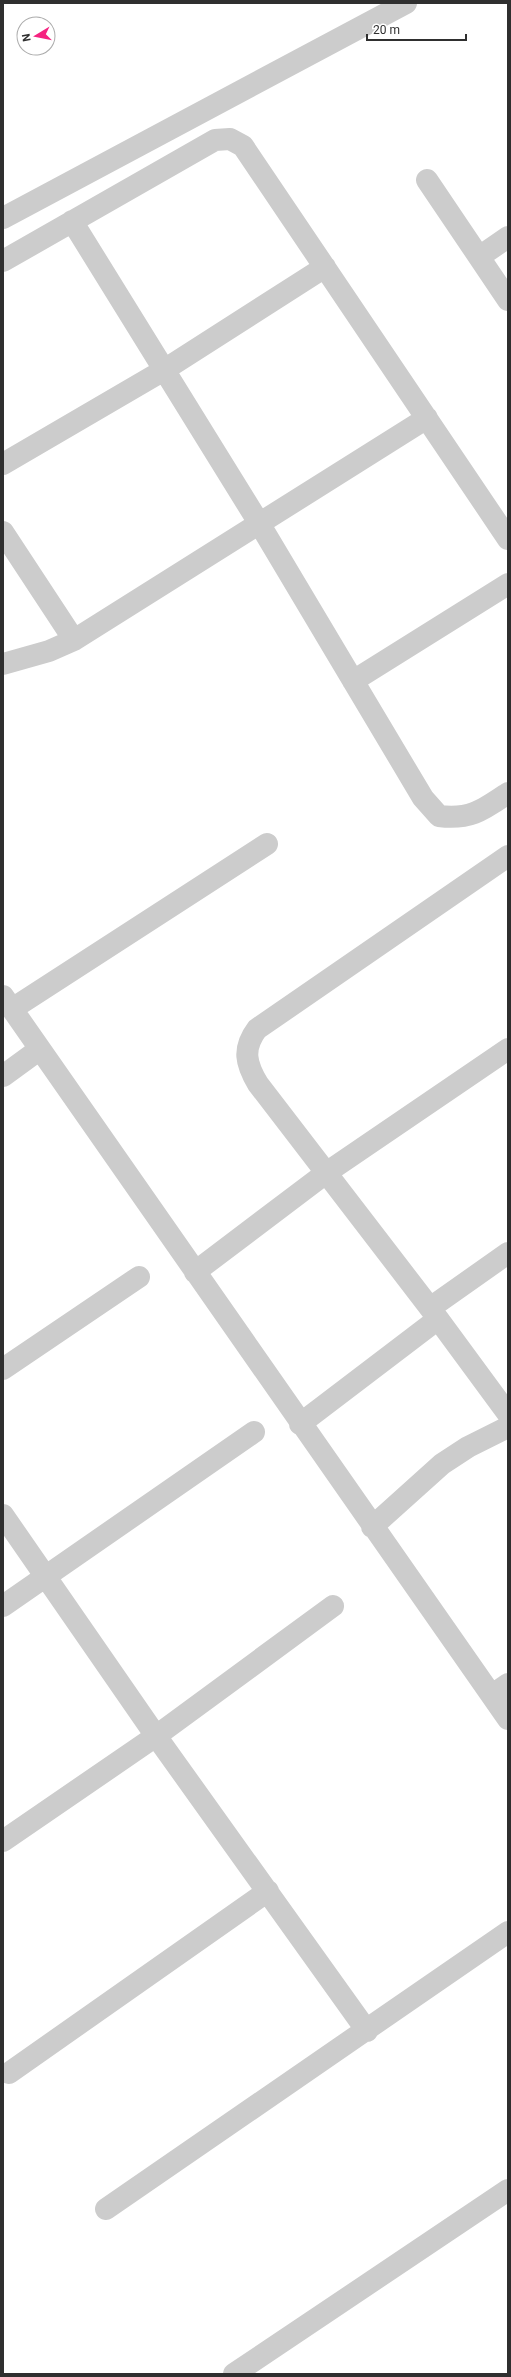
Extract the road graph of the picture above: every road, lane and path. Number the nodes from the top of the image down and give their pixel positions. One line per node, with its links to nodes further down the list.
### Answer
1 (406, 3): 3 (street)
2 (427, 180): 6 (street)
3 (3, 218)
4 (72, 221): 7 (street); 8 (street); 10 (street)
5 (508, 237): 6 (street)
6 (479, 257): 9 (street)
7 (3, 260)
8 (325, 267): 10 (street); 11 (street)
9 (508, 300)
10 (164, 370): 12 (street); 13 (street)
11 (427, 418): 13 (street); 15 (street)
12 (3, 464)
13 (259, 523): 17 (street); 19 (street)
14 (3, 532): 17 (street)
15 (508, 539)
16 (508, 584): 19 (street)
17 (74, 640): 18 (street)
18 (3, 664)
19 (353, 681): 20 (street)
20 (508, 793)
21 (267, 844): 23 (street)
22 (508, 856): 27 (street)
23 (8, 1002): 24 (street)
24 (40, 1049): 26 (street); 29 (street)
25 (508, 1049): 27 (street)
26 (3, 1076)
27 (326, 1173): 29 (street); 31 (street)
28 (508, 1253): 31 (street)
29 (195, 1272): 34 (street)
30 (139, 1276): 32 (street)
31 (434, 1314): 33 (street); 34 (street)
32 (3, 1369)
33 (508, 1414)
34 (300, 1424): 38 (street)
35 (508, 1427): 38 (street)
36 (254, 1432): 39 (street)
37 (3, 1515): 39 (street)
38 (372, 1527): 42 (street)
39 (47, 1577): 40 (street); 44 (street)
40 (3, 1606)
41 (333, 1606): 44 (street)
42 (500, 1690): 43 (street)
43 (508, 1719)
44 (156, 1736): 45 (street); 46 (street)
45 (3, 1841)
46 (268, 1891): 48 (street); 49 (street)
47 (508, 1932): 48 (street)
48 (367, 2031): 51 (street)
49 (9, 2073)
50 (508, 2190): 52 (street)
51 (106, 2210)
52 (234, 2374)

